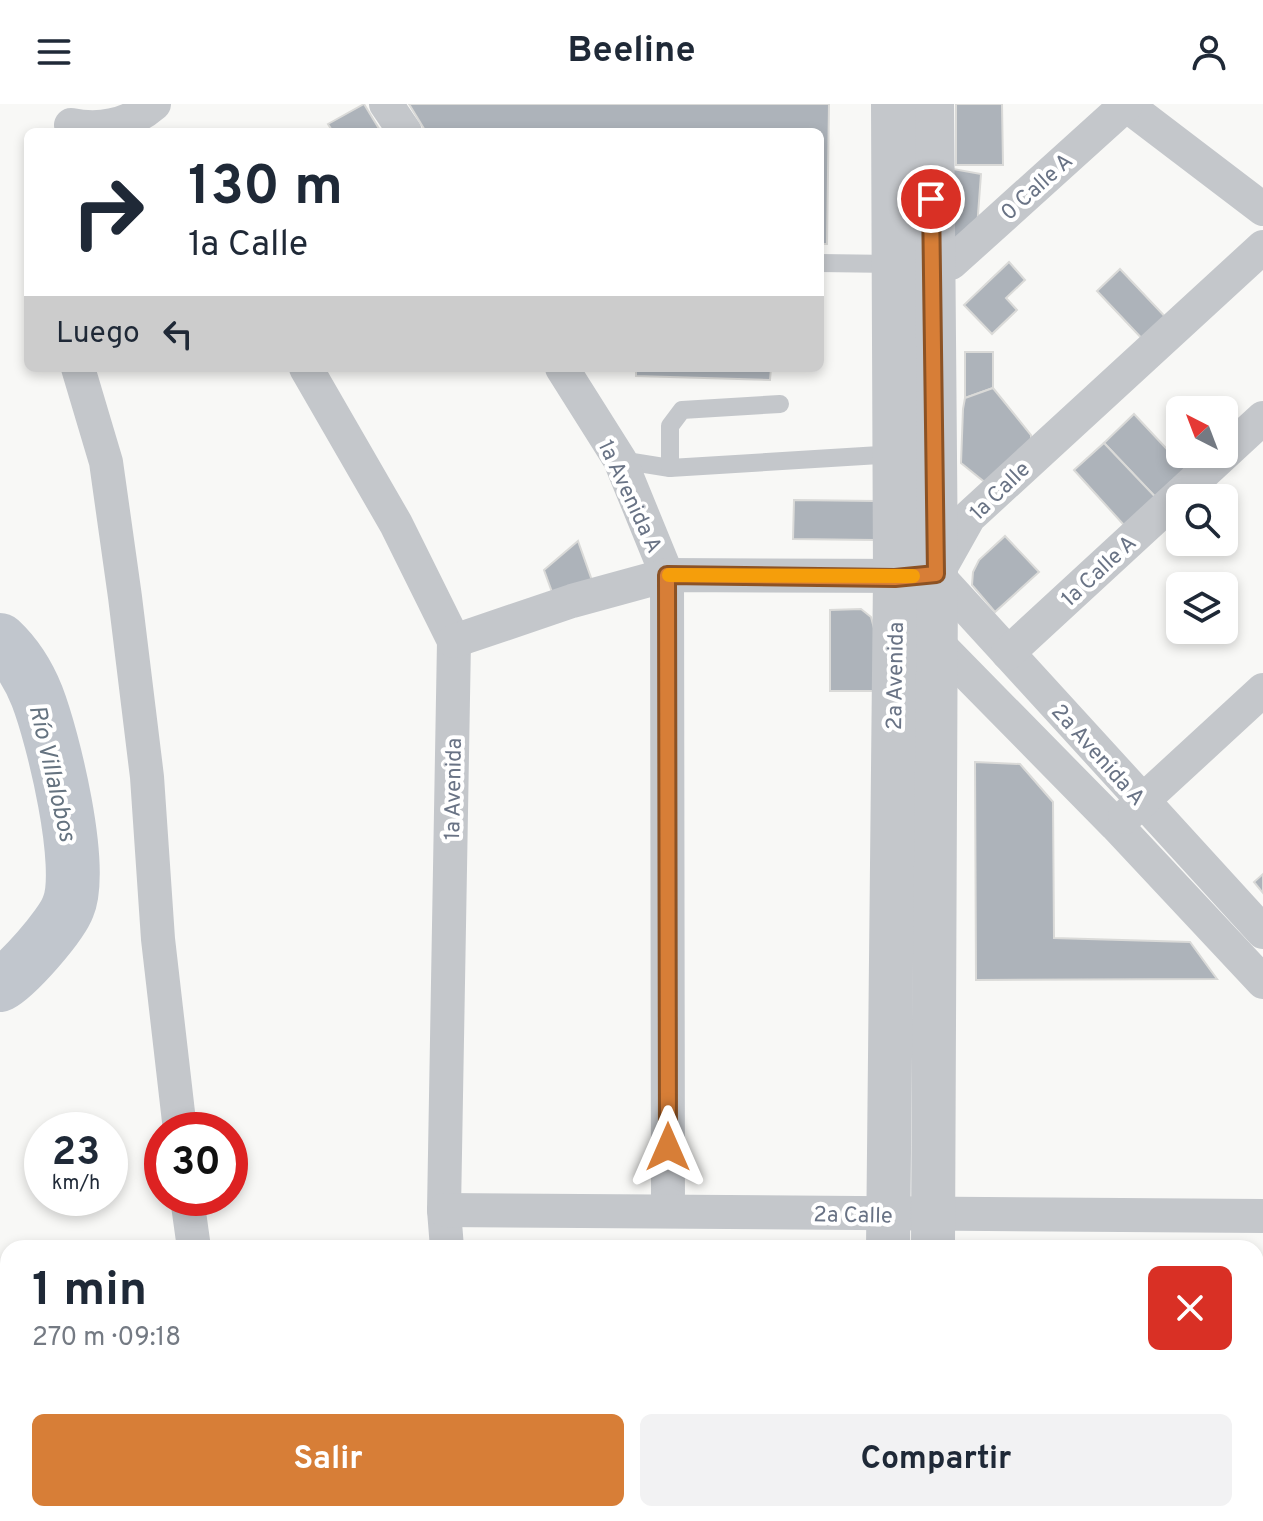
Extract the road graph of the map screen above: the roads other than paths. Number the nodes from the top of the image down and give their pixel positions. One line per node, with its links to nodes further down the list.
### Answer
1 (386, 104): 9 (street)
2 (893, 104): 13 (street, 2a Avenida)
3 (932, 104): 13 (street, 2a Avenida)
4 (1126, 104): 10 (street); 13 (street, 0 Calle A)
5 (145, 118): 8 (street)
6 (65, 120): 7 (street)
7 (88, 128)
8 (96, 128)
9 (402, 128)
10 (1263, 209)
11 (1263, 247): 23 (street, 1a Calle)
12 (824, 263): 13 (lane)
13 (914, 264): 19 (street, 2a Avenida); 23 (street, 2a Avenida)
14 (79, 372): 32 (street)
15 (308, 372): 24 (street, 1a Avenida)
16 (565, 372): 20 (street, 1a Avenida A)
17 (780, 404): 21 (lane)
18 (1263, 418): 26 (street, 1a Calle A)
19 (896, 454): 21 (lane); 23 (street, 2a Avenida)
20 (620, 460): 21 (lane); 22 (street, 1a Avenida A)
21 (670, 468)
22 (667, 575): 23 (street); 24 (street); 34 (street, 1a Avenida A)
23 (916, 576): 25 (street, 2a Avenida); 26 (street, 2a Avenida A); 37 (street, 2a Avenida)
24 (454, 641): 33 (street, 1a Avenida)
25 (935, 641): 29 (street, 2a Avenida A); 38 (street, 2a Avenida)
26 (1008, 653): 28 (street, 2a Avenida A)
27 (1263, 690): 28 (street)
28 (1142, 802): 29 (street); 30 (street, 2a Avenida A)
29 (1116, 825): 31 (street, 2a Avenida A)
30 (1263, 932)
31 (1263, 982)
32 (178, 1112)
33 (444, 1210): 34 (street, 2a Calle); 40 (street, 1a Avenida)
34 (668, 1210): 37 (street, 2a Calle)
35 (190, 1216): 39 (street)
36 (1263, 1216): 38 (street, 2a Calle)
37 (887, 1232): 38 (street, 2a Calle)
38 (934, 1232)
39 (193, 1240)
40 (446, 1240)

